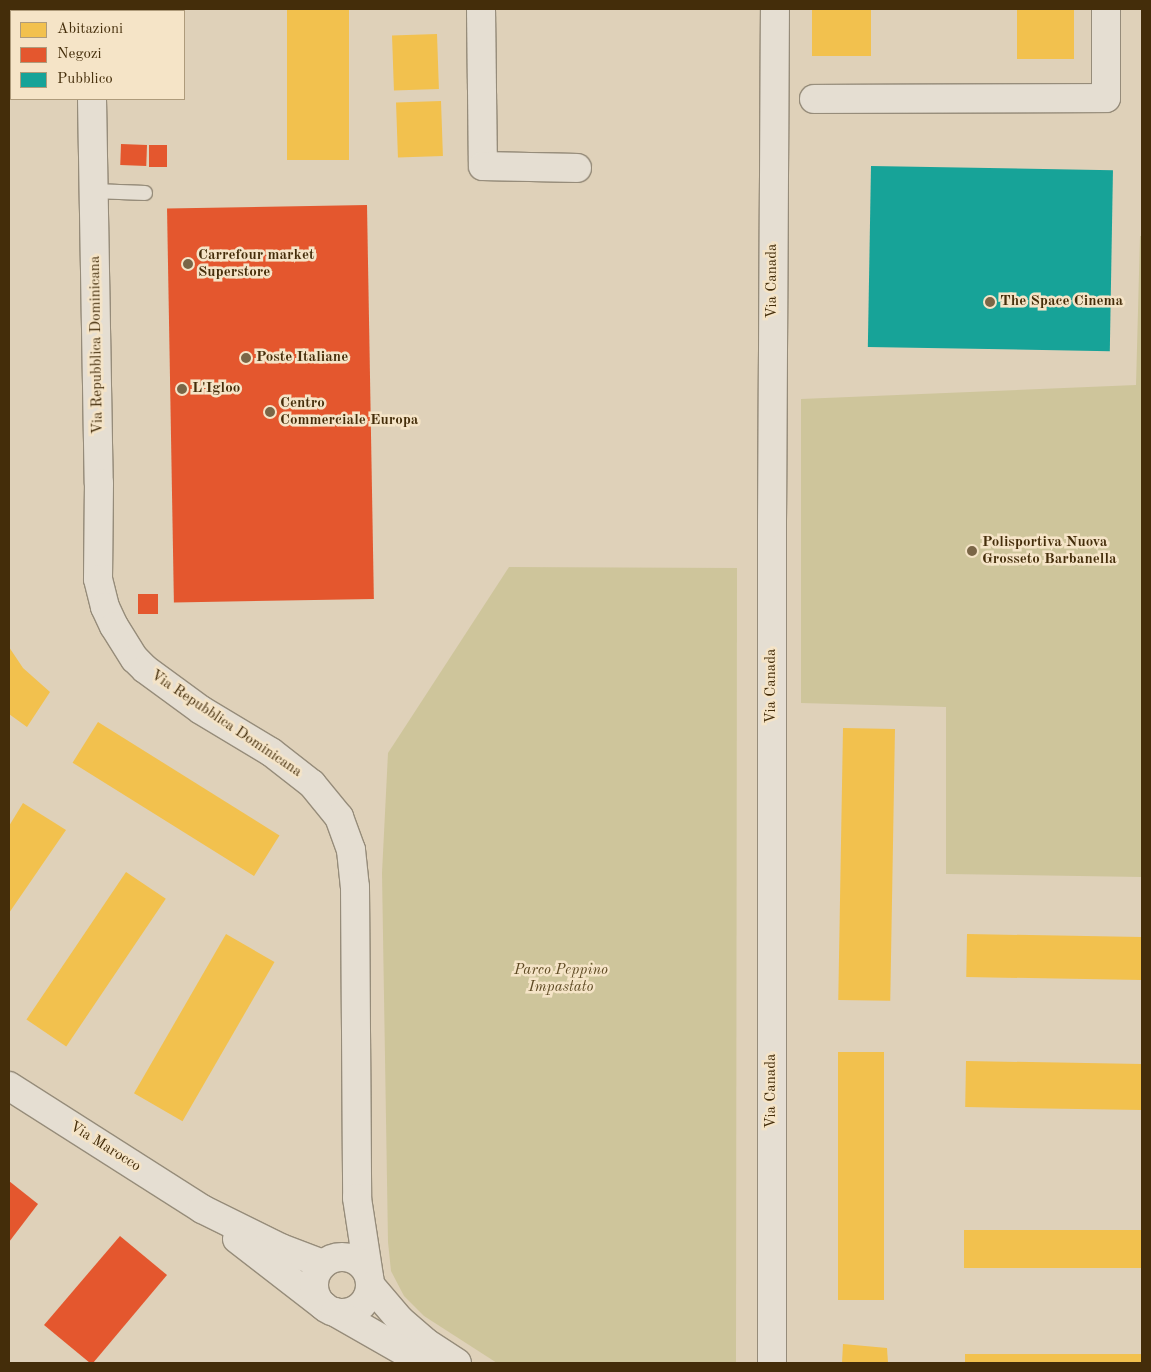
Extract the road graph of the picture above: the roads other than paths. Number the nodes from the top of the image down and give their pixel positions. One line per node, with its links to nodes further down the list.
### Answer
1 (481, 9): 6 (street)
2 (775, 9): 17 (street, Via Canada)
3 (1106, 9): 4 (street)
4 (814, 99)
5 (92, 100): 7 (street, Via Repubblica Dominicana)
6 (577, 168)
7 (94, 192): 8 (lane); 10 (street, Via Repubblica Dominicana)
8 (145, 193)
9 (9, 1086): 11 (street, Via Marocco)
10 (357, 1198): 12 (street, Via Repubblica Dominicana); 13 (street, Via Repubblica Dominicana)
11 (202, 1209): 12 (street, Via Marocco); 14 (street, Via Marocco)
12 (325, 1262): 13 (street); 14 (street)
13 (370, 1281): 14 (street); 16 (street)
14 (330, 1310): 15 (street, Via Marocco)
15 (424, 1363)
16 (457, 1363)
17 (772, 1363)

